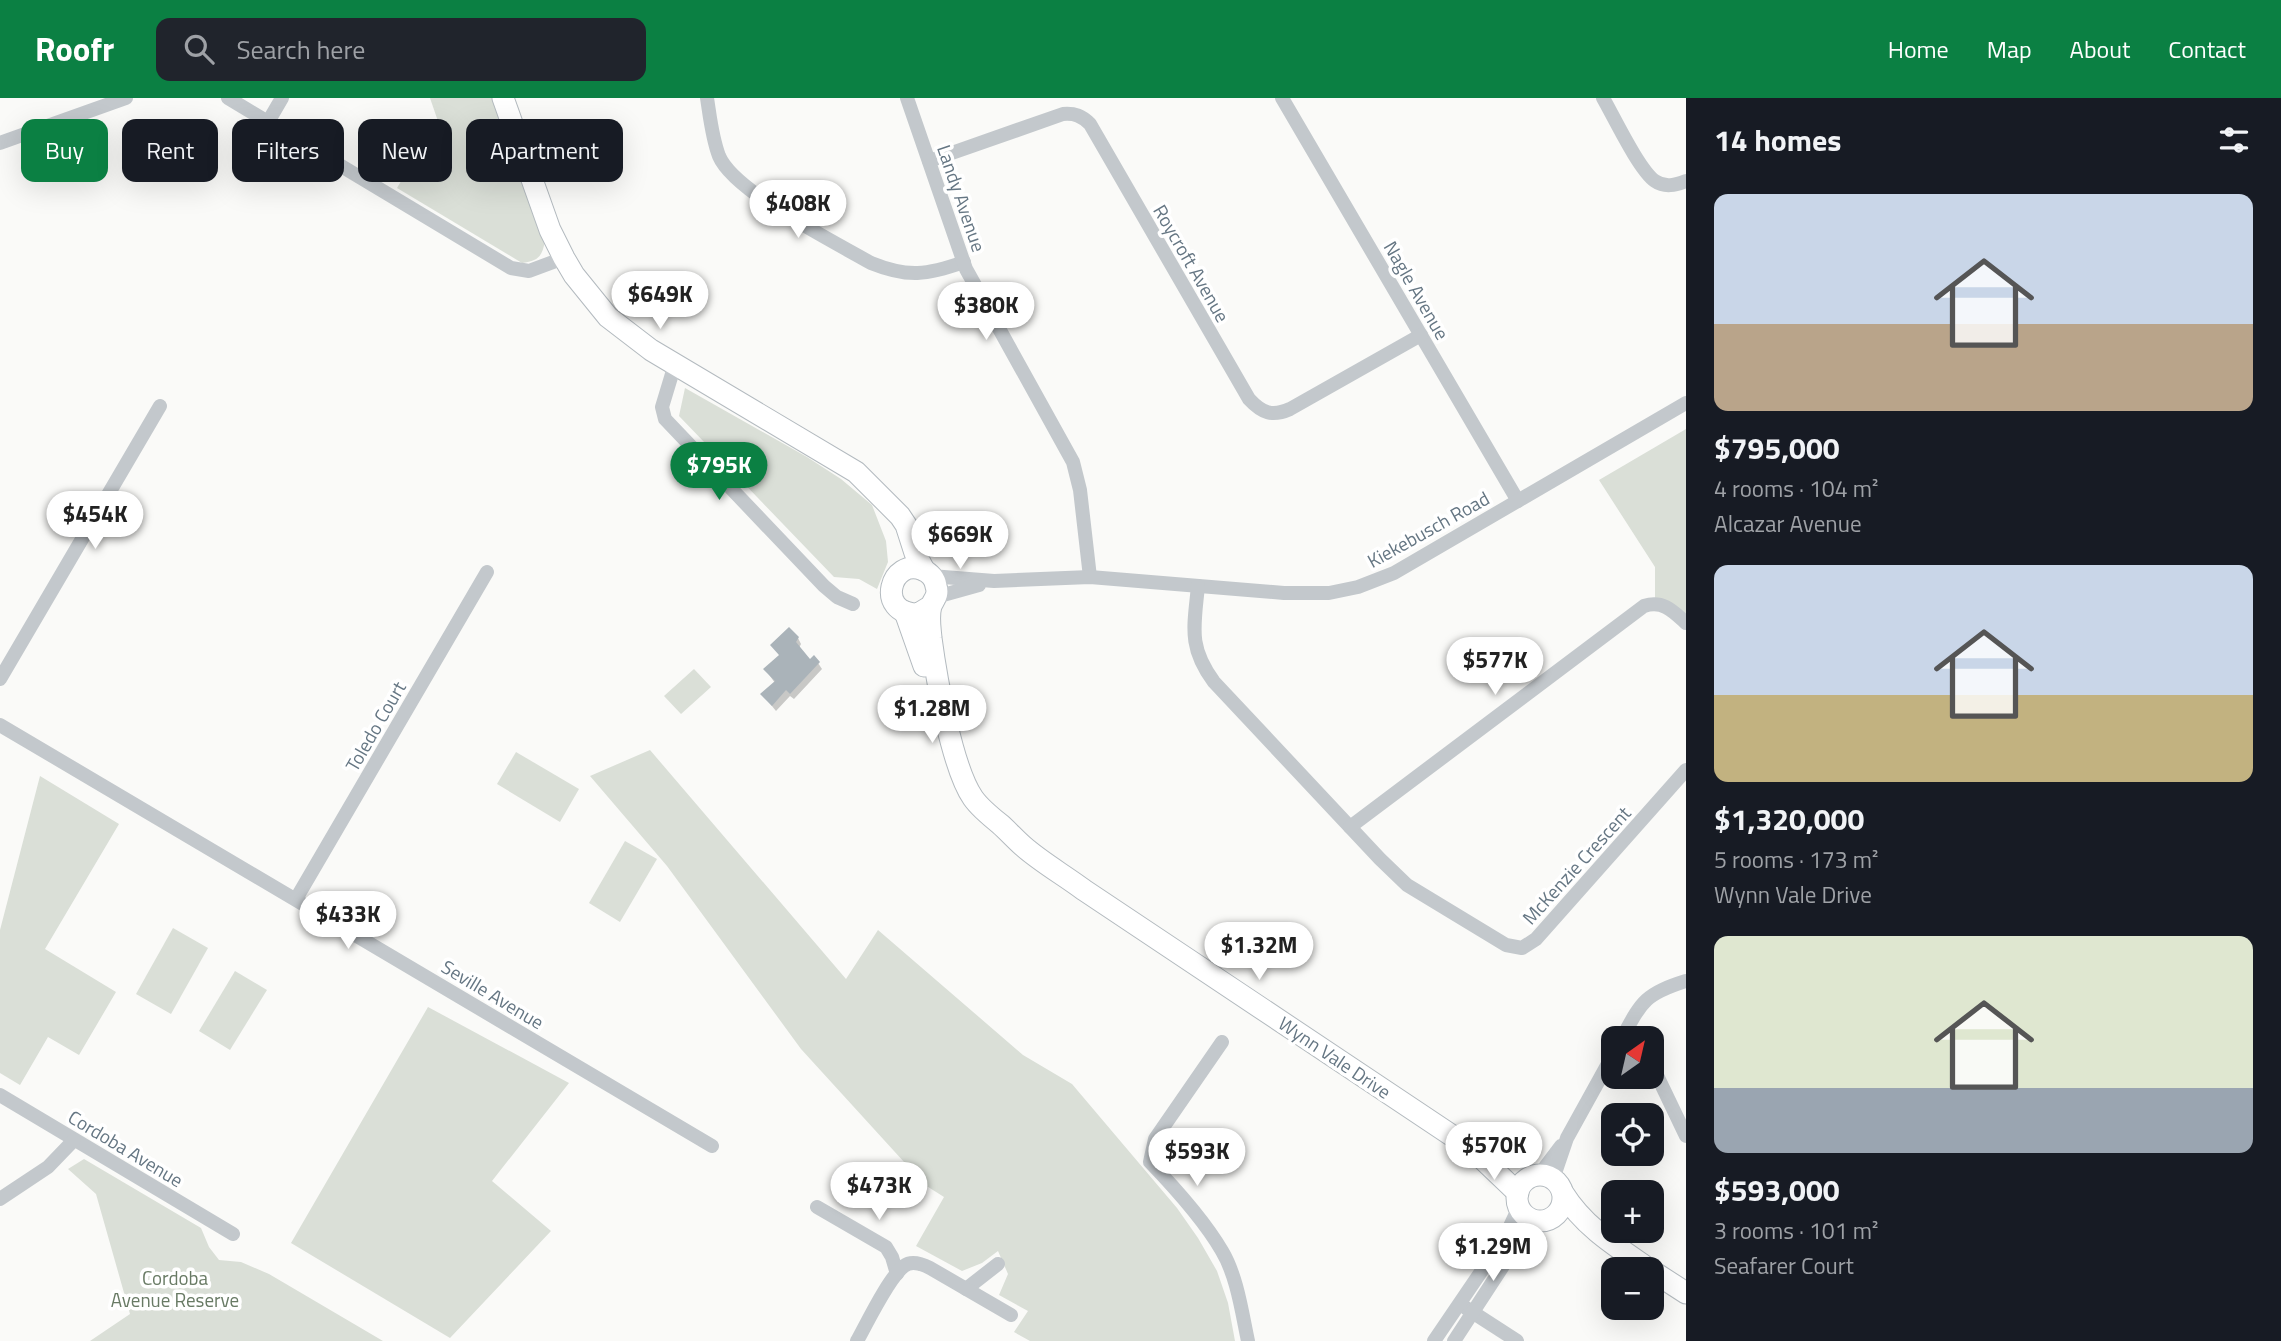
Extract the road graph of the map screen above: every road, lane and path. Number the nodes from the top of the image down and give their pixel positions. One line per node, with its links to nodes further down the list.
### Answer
1 (126, 98): 11 (street)
2 (228, 98): 9 (street)
3 (282, 98): 10 (street)
4 (503, 98): 15 (main road)
5 (707, 98): 16 (street)
6 (907, 98): 12 (street, Landy Avenue)
7 (1282, 98): 17 (street, Nagle Avenue)
8 (1603, 98): 14 (street)
9 (263, 119)
10 (270, 119)
11 (0, 143)
12 (929, 162): 16 (street, Landy Avenue); 17 (street, Roycroft Avenue)
13 (344, 168): 15 (street)
14 (1686, 181)
15 (564, 258): 18 (main road)
16 (964, 262): 25 (street, Landy Avenue)
17 (1421, 335): 22 (street, Nagle Avenue)
18 (675, 364): 21 (main road); 30 (street)
19 (1686, 403): 22 (street, Kiekebusch Road)
20 (159, 406): 33 (street)
21 (882, 497): 24 (main road); 26 (main road)
22 (1518, 501): 28 (street, Kiekebusch Road)
23 (487, 572): 38 (street, Toledo Court)
24 (927, 573): 26 (main road); 27 (street, Kiekebusch Road); 29 (main road)
25 (1090, 577): 27 (street, Kiekebusch Road); 28 (street, Kiekebusch Road)
26 (895, 578): 31 (main road)
27 (993, 581): 29 (street, Kiekebusch Road)
28 (1198, 586): 36 (street, McKenzie Crescent)
29 (934, 602): 31 (main road); 37 (main road, Wynn Vale Drive)
30 (853, 604)
31 (905, 612): 37 (main road, Wynn Vale Drive)
32 (1686, 624): 36 (street)
33 (0, 679)
34 (0, 726): 38 (street, Seville Avenue)
35 (1686, 770): 36 (street, McKenzie Crescent)
36 (1350, 827)
37 (1024, 847): 48 (main road, Wynn Vale Drive)
38 (296, 900): 47 (street, Seville Avenue)
39 (1686, 981): 40 (street)
40 (1628, 1026)
41 (1222, 1042): 66 (street)
42 (1601, 1077): 49 (street)
43 (1663, 1089): 45 (street)
44 (0, 1096): 46 (street, Cordoba Avenue)
45 (1686, 1136)
46 (74, 1140): 50 (street); 54 (street, Cordoba Avenue)
47 (712, 1146)
48 (1472, 1149): 49 (main road, Wynn Vale Drive); 51 (main road, Wynn Vale Drive)
49 (1547, 1181): 51 (main road); 53 (main road); 55 (main road, Wynn Vale Drive)
50 (0, 1199)
51 (1519, 1200): 53 (main road); 62 (street)
52 (817, 1207): 58 (street)
53 (1544, 1220): 55 (main road, Wynn Vale Drive); 63 (street)
54 (233, 1234)
55 (1612, 1244): 56 (main road, Wynn Vale Drive)
56 (1632, 1257)
57 (998, 1264): 60 (street)
58 (897, 1274): 60 (street); 65 (street)
59 (1664, 1279): 61 (main road, Wynn Vale Drive)
60 (966, 1289): 64 (street)
61 (1686, 1293)
62 (1459, 1303): 63 (street); 67 (street)
63 (1473, 1312): 68 (street); 69 (street)
64 (1011, 1315)
65 (857, 1341)
66 (1248, 1341)
67 (1434, 1341)
68 (1454, 1341)
69 (1517, 1341)

